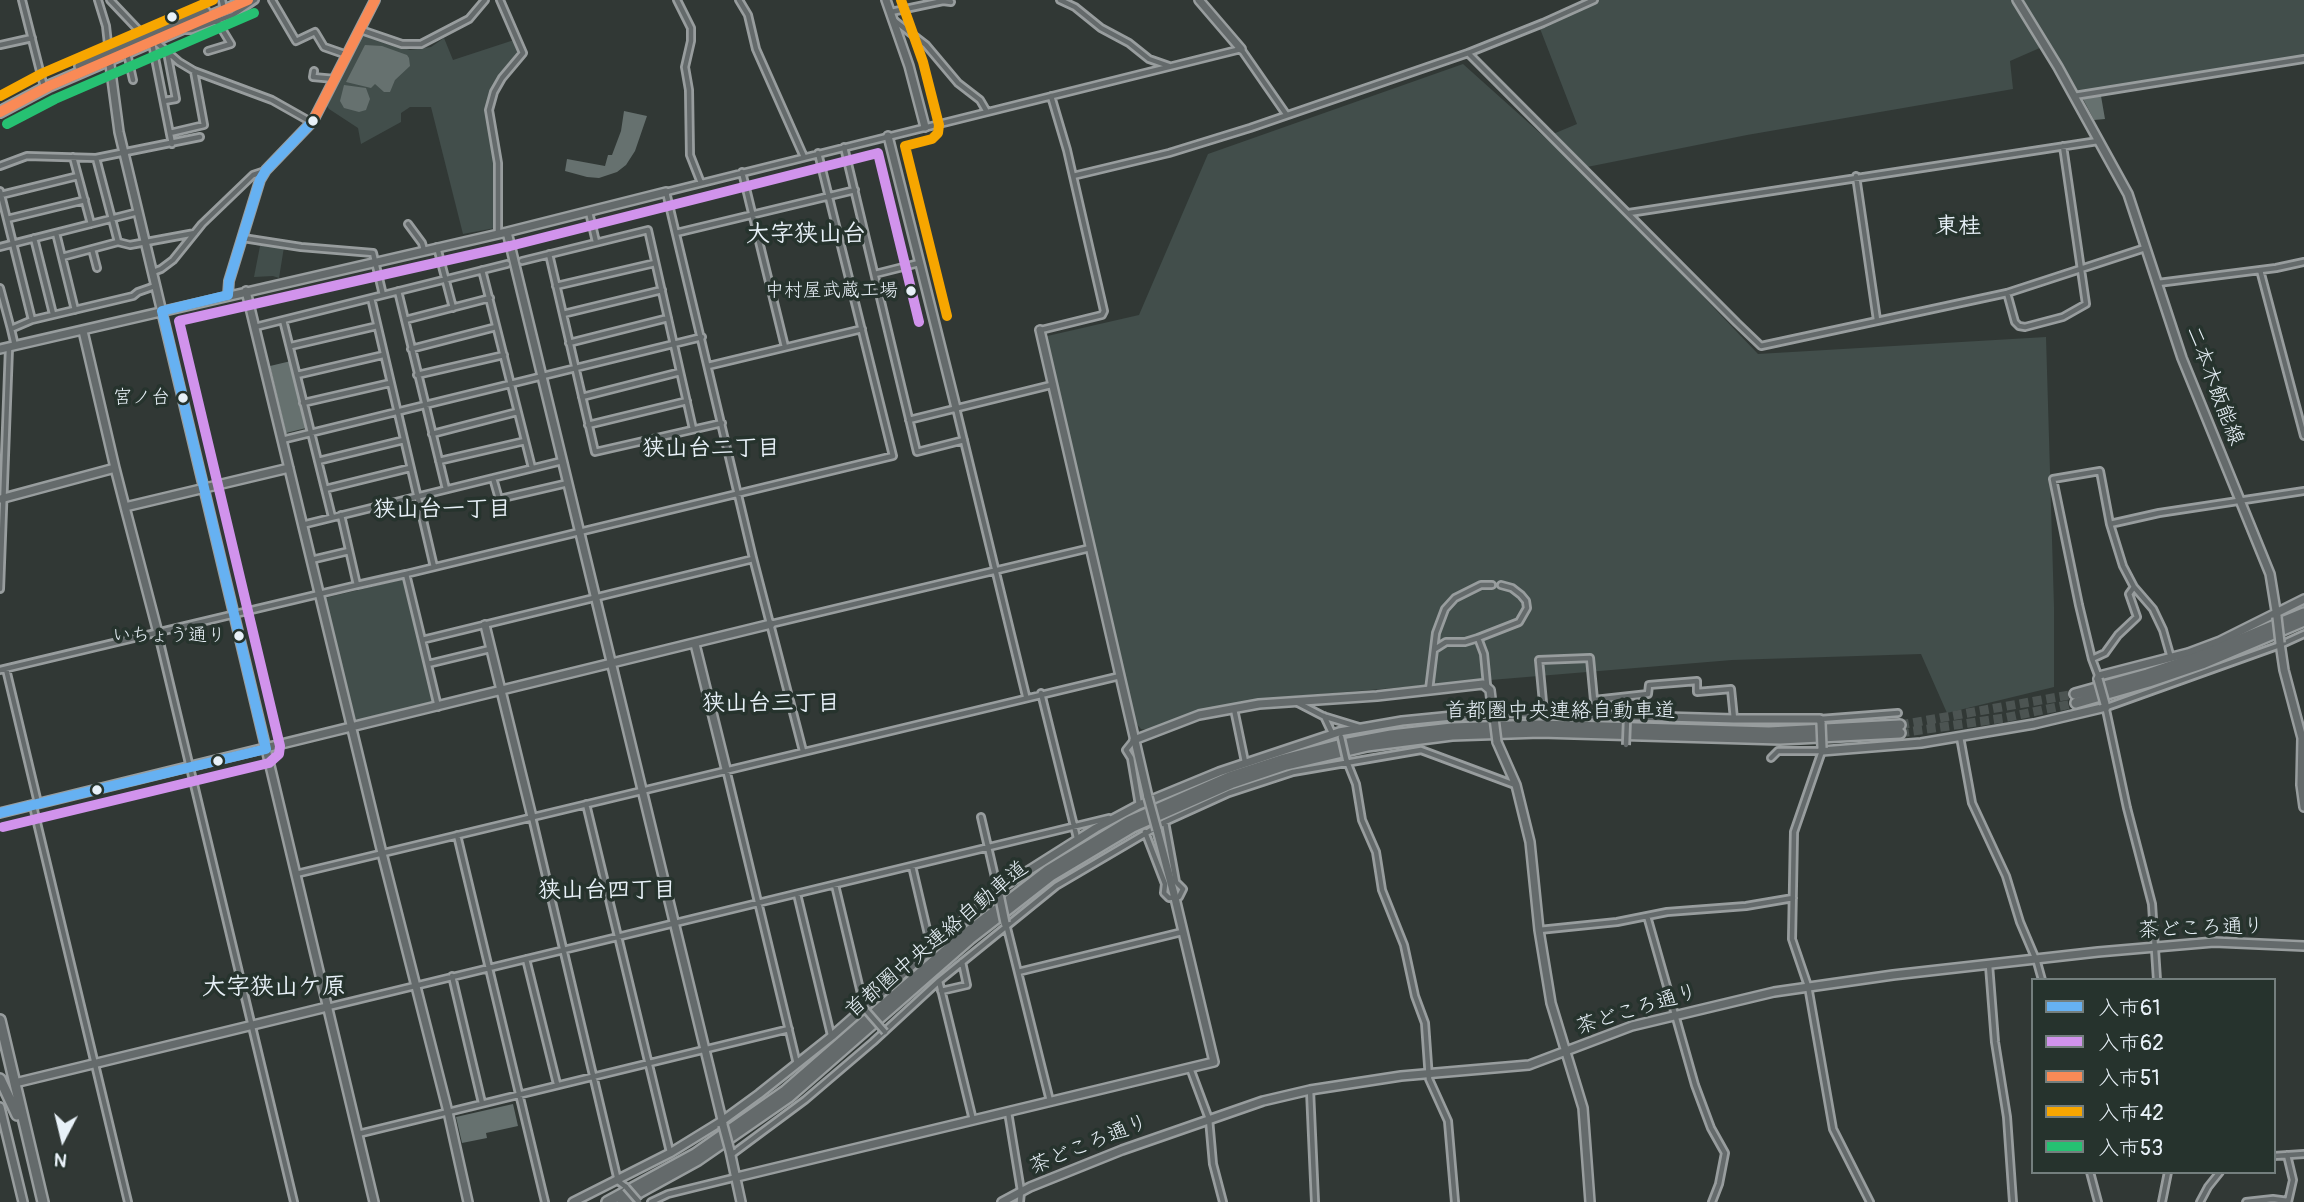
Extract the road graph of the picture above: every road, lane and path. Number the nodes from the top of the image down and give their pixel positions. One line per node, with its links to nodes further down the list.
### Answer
1 (22, 0): 24 (street)
2 (98, 0): 33 (street)
3 (110, 0): 25 (street)
4 (234, 0): 19 (highway)
5 (248, 0): 22 (highway)
6 (255, 0): 21 (street)
7 (272, 0): 32 (street)
8 (375, 0): 23 (street)
9 (485, 0): 23 (street)
10 (500, 0): 85 (street)
11 (677, 0): 68 (street)
12 (739, 0): 60 (street)
13 (886, 0): 20 (street)
14 (1060, 0): 35 (street)
15 (1199, 0): 27 (street)
16 (1594, 0): 31 (street)
17 (2017, 0): 42 (street, 二本木飯能線)
18 (951, 2): 20 (street)
19 (222, 3): 25 (highway)
20 (891, 15): 46 (street); 49 (street)
21 (217, 21): 22 (street); 29 (street)
22 (181, 29): 25 (highway)
23 (361, 30): 32 (street)
24 (32, 38): 26 (street); 40 (street)
25 (150, 40): 28 (street); 30 (highway); 33 (highway); 43 (street)
26 (0, 46)
27 (1241, 49): 35 (street); 47 (street)
28 (166, 51): 36 (street); 43 (street)
29 (208, 51)
30 (127, 52): 33 (highway); 39 (street)
31 (1468, 53): 47 (street); 76 (street)
32 (348, 55): 38 (street)
33 (109, 57): 40 (highway); 45 (highway); 57 (street)
34 (2304, 59): 42 (street)
35 (1171, 66): 41 (street)
36 (194, 71): 48 (street); 50 (street)
37 (314, 71): 38 (street)
38 (335, 79): 48 (street)
39 (132, 80)
40 (43, 83): 44 (highway)
41 (1051, 96): 46 (street); 66 (street)
42 (2074, 96): 53 (street, 二本木飯能線)
43 (164, 101): 50 (street)
44 (0, 106)
45 (0, 112)
46 (987, 112): 49 (street)
47 (1286, 114): 66 (street)
48 (312, 122): 63 (street)
49 (925, 127): 51 (street)
50 (170, 133): 54 (street)
51 (888, 136): 56 (street); 104 (street)
52 (200, 137): 54 (street)
53 (2100, 141): 55 (street); 95 (street, 二本木飯能線)
54 (172, 144): 57 (street)
55 (2063, 146): 67 (street); 107 (street)
56 (844, 147): 58 (street); 69 (street)
57 (124, 153): 61 (street); 75 (street)
58 (818, 153): 60 (street); 72 (street)
59 (73, 156): 61 (street); 62 (street); 65 (street)
60 (804, 157): 64 (street)
61 (96, 158): 79 (street)
62 (0, 166)
63 (266, 170): 84 (street); 88 (street)
64 (743, 172): 68 (street); 77 (street)
65 (78, 176): 71 (street); 73 (street)
66 (1073, 176): 140 (street)
67 (1856, 176): 76 (street); 134 (street)
68 (701, 183): 70 (street)
69 (855, 190): 72 (street); 111 (street)
70 (666, 192): 74 (street); 86 (street)
71 (1, 193): 78 (street)
72 (830, 196): 77 (street); 138 (street)
73 (85, 201): 78 (street); 80 (street)
74 (589, 211): 82 (street); 91 (street)
75 (138, 212): 79 (street); 90 (street)
76 (1629, 214): 134 (street)
77 (753, 215): 86 (street); 147 (street)
78 (7, 219): 92 (street)
79 (112, 219): 80 (street); 89 (street)
80 (91, 224): 83 (street)
81 (408, 225): 97 (street)
82 (508, 232): 85 (street); 159 (street)
83 (56, 233): 87 (street); 99 (street)
84 (195, 233): 90 (street); 110 (street)
85 (498, 233): 94 (street)
86 (676, 233): 142 (street)
87 (34, 238): 92 (street); 128 (street)
88 (242, 238): 101 (street); 121 (street)
89 (118, 242): 90 (street); 96 (street)
90 (145, 242): 110 (street)
91 (596, 242): 98 (street); 103 (street)
92 (13, 244): 93 (street); 131 (street)
93 (0, 247)
94 (437, 247): 97 (street); 112 (street)
95 (2147, 248): 107 (street); 113 (street, 二本木飯能線)
96 (92, 249): 99 (street); 106 (street)
97 (424, 250): 101 (street)
98 (549, 254): 100 (street); 115 (street)
99 (62, 257): 126 (street)
100 (522, 261)
101 (376, 262): 118 (street); 122 (street)
102 (2304, 262): 108 (street)
103 (655, 263): 115 (street); 117 (street)
104 (919, 263): 111 (street); 167 (street)
105 (507, 264): 109 (street)
106 (97, 268)
107 (2081, 269): 120 (street); 120 (street)
108 (2260, 270): 113 (street); 176 (street)
109 (482, 271): 112 (street); 124 (street)
110 (153, 272): 114 (street)
111 (875, 274): 170 (street)
112 (446, 279): 119 (street); 125 (street)
113 (2158, 283): 197 (street, 二本木飯能線)
114 (156, 286): 126 (street); 127 (street)
115 (556, 286): 129 (street)
116 (0, 288): 139 (street)
117 (662, 290): 129 (street); 130 (street)
118 (246, 291): 121 (street); 136 (street)
119 (398, 291): 122 (street); 133 (street)
120 (2007, 293): 134 (street)
121 (228, 295): 127 (street)
122 (383, 295): 123 (street)
123 (371, 298): 132 (street); 135 (street)
124 (490, 298): 125 (street); 137 (street)
125 (453, 308): 133 (street)
126 (75, 310): 128 (street)
127 (163, 312): 141 (street); 190 (street)
128 (53, 314): 131 (street)
129 (563, 314): 143 (street)
130 (668, 318): 143 (street); 144 (street)
131 (32, 320): 139 (street)
132 (283, 320): 136 (street); 146 (street)
133 (405, 320): 149 (street)
134 (1877, 320)
135 (377, 326): 146 (street); 150 (street)
136 (255, 327): 177 (street)
137 (496, 327): 149 (street); 151 (street)
138 (862, 329): 147 (street); 194 (street)
139 (11, 330): 145 (street)
140 (1041, 330): 162 (street)
141 (83, 331): 145 (street); 184 (street)
142 (702, 337): 144 (street); 152 (street)
143 (569, 343): 153 (street)
144 (674, 344): 153 (street); 155 (street)
145 (12, 346): 148 (street); 154 (street)
146 (291, 346): 157 (street)
147 (785, 347): 152 (street)
148 (0, 348)
149 (411, 349): 158 (street)
150 (383, 355): 157 (street); 160 (street)
151 (504, 355): 158 (street); 161 (street)
152 (708, 366): 171 (street)
153 (575, 368): 159 (street); 163 (street)
154 (8, 372): 156 (street); 196 (street)
155 (680, 372): 163 (street); 164 (street)
156 (0, 374)
157 (297, 375): 165 (street)
158 (417, 375): 166 (street)
159 (542, 376): 161 (street); 183 (street)
160 (390, 383): 165 (street); 168 (street)
161 (511, 384): 166 (street); 169 (street)
162 (1051, 385): 167 (street); 204 (street)
163 (582, 397): 172 (street)
164 (687, 401): 172 (street); 173 (street)
165 (303, 403): 174 (street)
166 (424, 405): 168 (street); 175 (street)
167 (956, 408): 170 (street); 179 (street)
168 (396, 412): 174 (street); 178 (street)
169 (517, 412): 175 (street); 180 (street)
170 (909, 420): 179 (street)
171 (722, 423): 173 (street); 194 (street)
172 (588, 425): 173 (street)
173 (694, 429)
174 (311, 432): 177 (street); 181 (street)
175 (432, 434): 182 (street)
176 (2304, 436)
177 (282, 440): 185 (street)
178 (404, 440): 181 (street); 186 (street)
179 (964, 440): 209 (street)
180 (524, 441): 182 (street); 187 (street)
181 (318, 461): 191 (street)
182 (439, 461): 192 (street)
183 (562, 461): 187 (street); 189 (street)
184 (115, 468): 196 (street); 198 (street)
185 (289, 468): 190 (street); 201 (street)
186 (410, 468): 191 (street); 195 (street)
187 (532, 468): 188 (street)
188 (494, 478): 189 (street); 192 (street)
189 (568, 483): 203 (street)
190 (205, 488): 198 (street); 220 (street)
191 (325, 489): 200 (street)
192 (446, 489): 195 (street)
193 (2304, 491): 197 (street)
194 (738, 492): 203 (street); 206 (street)
195 (419, 496): 199 (street); 208 (street)
196 (2, 499): 215 (street)
197 (2240, 501): 202 (street); 221 (street, 二本木飯能線)
198 (125, 507): 225 (street)
199 (341, 515): 200 (street); 205 (street)
200 (332, 517): 201 (street)
201 (302, 524): 207 (street)
202 (2110, 524): 214 (street); 236 (street)
203 (580, 531): 208 (street); 217 (street)
204 (1090, 548): 209 (street); 240 (street)
205 (349, 551): 207 (street); 212 (street)
206 (753, 558): 217 (street); 223 (street)
207 (311, 560): 216 (street)
208 (434, 567): 210 (street)
209 (996, 570): 223 (street); 246 (street)
210 (406, 573): 212 (street); 229 (street)
211 (1492, 584): 226 (street)
212 (357, 585): 216 (street)
213 (1501, 586): 228 (street)
214 (2134, 587): 235 (street); 236 (street)
215 (0, 589)
216 (319, 595): 220 (street); 259 (street)
217 (596, 598): 224 (street); 238 (street)
218 (2304, 599): 221 (street)
219 (2304, 613): 222 (highway)
220 (235, 615): 225 (street); 264 (street)
221 (2277, 615): 232 (street, 二本木飯能線, bridge); 235 (street)
222 (2304, 621)
223 (771, 624): 231 (street); 266 (street)
224 (485, 625): 229 (street); 233 (street)
225 (158, 633): 239 (street); 270 (street)
226 (1436, 633): 230 (street); 234 (street)
227 (2304, 634): 232 (street)
228 (1478, 638): 230 (street); 242 (street)
229 (422, 640): 237 (street)
230 (1446, 642): 234 (street)
231 (695, 644): 238 (street); 271 (street)
232 (2280, 644): 248 (street); 277 (street, 二本木飯能線)
233 (491, 649): 237 (street); 244 (street)
234 (1434, 650): 243 (street)
235 (2171, 658): 241 (street)
236 (2092, 659): 241 (street)
237 (428, 664): 249 (street)
238 (611, 664): 244 (street); 273 (street)
239 (3, 670): 275 (street)
240 (1120, 676): 245 (street); 262 (street)
241 (2099, 677): 248 (street, bridge)
242 (1486, 685): 243 (street); 253 (street)
243 (1429, 690): 247 (street)
244 (501, 692): 249 (street); 280 (street)
245 (1041, 693): 246 (street); 283 (street)
246 (1026, 697): 266 (street)
247 (1294, 700): 250 (street); 254 (street)
248 (2105, 706): 261 (street); 305 (street)
249 (438, 708): 259 (street)
250 (1234, 709): 262 (street); 269 (street)
251 (1544, 713): 253 (street); 255 (street); 256 (street)
252 (1898, 713): 257 (street)
253 (1493, 715): 258 (street); 272 (street, bridge)
254 (1324, 716): 258 (street); 260 (street)
255 (1627, 717): 256 (street); 263 (street, bridge)
256 (1734, 719): 257 (street)
257 (1820, 721): 265 (street, bridge)
258 (1360, 727): 260 (street)
259 (352, 728): 264 (street); 288 (street)
260 (1337, 734): 268 (street, bridge); 269 (street)
261 (1960, 737): 265 (street); 308 (street)
262 (1134, 740): 276 (street); 294 (street, bridge)
263 (1626, 746)
264 (266, 749): 270 (street); 290 (street)
265 (1822, 749): 267 (street); 295 (street)
266 (803, 751): 271 (street)
267 (1772, 758)
268 (1346, 761): 272 (street); 282 (street); 334 (street)
269 (1245, 762): 276 (street)
270 (191, 767): 275 (street); 324 (street)
271 (726, 769): 273 (street); 296 (street)
272 (1516, 785): 300 (street)
273 (642, 792): 274 (street); 298 (street)
274 (586, 804): 280 (street); 302 (street)
275 (35, 805): 278 (street); 332 (street)
276 (1139, 806): 279 (street)
277 (2304, 807)
278 (0, 813)
279 (1118, 816): 283 (street); 286 (street)
280 (532, 817): 285 (street); 306 (street)
281 (981, 817): 287 (street)
282 (1165, 822): 284 (street); 294 (street)
283 (1074, 827): 286 (street); 287 (street)
284 (1145, 832): 294 (street); 299 (street)
285 (457, 835): 288 (street); 311 (street)
286 (1077, 838): 292 (street)
287 (988, 848): 289 (street); 292 (street)
288 (382, 853): 290 (street); 317 (street)
289 (912, 866): 291 (street); 304 (street)
290 (295, 874): 320 (street)
291 (835, 885): 293 (street); 321 (street)
292 (999, 892): 299 (street, bridge); 304 (street)
293 (797, 894): 296 (street); 327 (street)
294 (1175, 898): 301 (street)
295 (1793, 898): 297 (street); 318 (street)
296 (758, 902): 298 (street); 325 (street)
297 (1647, 916): 300 (street); 322 (street)
298 (674, 923): 302 (street); 328 (street)
299 (1006, 924): 309 (street); 312 (street)
300 (1539, 930): 329 (street)
301 (1182, 932): 312 (street); 333 (street)
302 (619, 936): 306 (street); 330 (street)
303 (2304, 946): 305 (street, 茶どころ通り)
304 (931, 947): 321 (street)
305 (2156, 947): 308 (street, 茶どころ通り); 315 (street)
306 (563, 950): 307 (street); 335 (street)
307 (526, 958): 311 (street); 338 (street)
308 (2035, 959): 310 (street, 茶どころ通り); 314 (street)
309 (962, 961): 316 (street); 319 (street)
310 (1989, 965): 318 (street, 茶どころ通り); 384 (street)
311 (489, 968): 313 (street); 340 (street)
312 (1018, 972): 341 (street)
313 (452, 976): 317 (street); 342 (street)
314 (2041, 978)
315 (2157, 978)
316 (939, 981): 319 (street); 326 (street)
317 (416, 985): 320 (street); 344 (street)
318 (1808, 986): 322 (street, 茶どころ通り); 383 (street)
319 (941, 991): 347 (street)
320 (327, 1007): 324 (street); 349 (street)
321 (864, 1008): 326 (street, bridge); 327 (street)
322 (1676, 1014): 329 (street, 茶どころ通り); 382 (street)
323 (0, 1020): 364 (highway)
324 (251, 1025): 332 (street); 366 (street)
325 (789, 1028): 328 (street); 331 (street)
326 (885, 1031): 352 (street)
327 (831, 1036): 331 (street)
328 (706, 1049): 330 (street); 348 (street)
329 (1566, 1051): 334 (street, 茶どころ通り); 381 (street)
330 (649, 1062): 335 (street); 351 (street)
331 (797, 1064): 348 (street)
332 (94, 1065): 337 (street); 365 (street)
333 (1190, 1068): 341 (street); 346 (street)
334 (1428, 1074): 339 (street, 茶どころ通り); 380 (street)
335 (594, 1075): 338 (street); 360 (street)
336 (0, 1079): 364 (highway)
337 (19, 1082)
338 (557, 1084): 340 (street)
339 (1310, 1090): 346 (street, 茶どころ通り); 379 (street)
340 (519, 1094): 342 (street); 369 (street)
341 (1050, 1101): 345 (street)
342 (482, 1103): 344 (street)
343 (0, 1107): 350 (street)
344 (448, 1112): 349 (street); 368 (street)
345 (1008, 1112): 347 (street); 361 (street)
346 (1209, 1119): 361 (street, 茶どころ通り); 378 (street)
347 (973, 1120): 359 (street)
348 (723, 1123): 351 (street); 352 (street, bridge)
349 (358, 1134): 367 (street)
350 (3, 1136): 363 (street)
351 (670, 1153): 360 (street)
352 (731, 1153): 359 (street)
353 (2304, 1154): 354 (street)
354 (2287, 1155): 355 (street); 389 (street)
355 (2276, 1156)
356 (2091, 1174): 385 (street)
357 (2168, 1174): 386 (street)
358 (2218, 1174): 387 (street)
359 (737, 1177): 362 (street); 375 (street)
360 (618, 1181): 370 (street); 373 (street, bridge)
361 (1021, 1191): 376 (street, 茶どころ通り); 377 (street)
362 (658, 1200): 374 (street)
363 (23, 1202)
364 (41, 1202)
365 (128, 1202)
366 (294, 1202)
367 (374, 1202)
368 (468, 1202)
369 (545, 1202)
370 (573, 1202)
371 (607, 1202): 372 (highway, 首都圏中央連絡自動車道)
372 (622, 1202)
373 (639, 1202)
374 (651, 1202)
375 (741, 1202)
376 (1002, 1202)
377 (1020, 1202)
378 (1223, 1202)
379 (1315, 1202)
380 (1455, 1202)
381 (1590, 1202)
382 (1712, 1202)
383 (1870, 1202)
384 (2013, 1202)
385 (2098, 1202)
386 (2162, 1202)
387 (2200, 1202)
388 (2246, 1202): 389 (street)
389 (2288, 1202)

